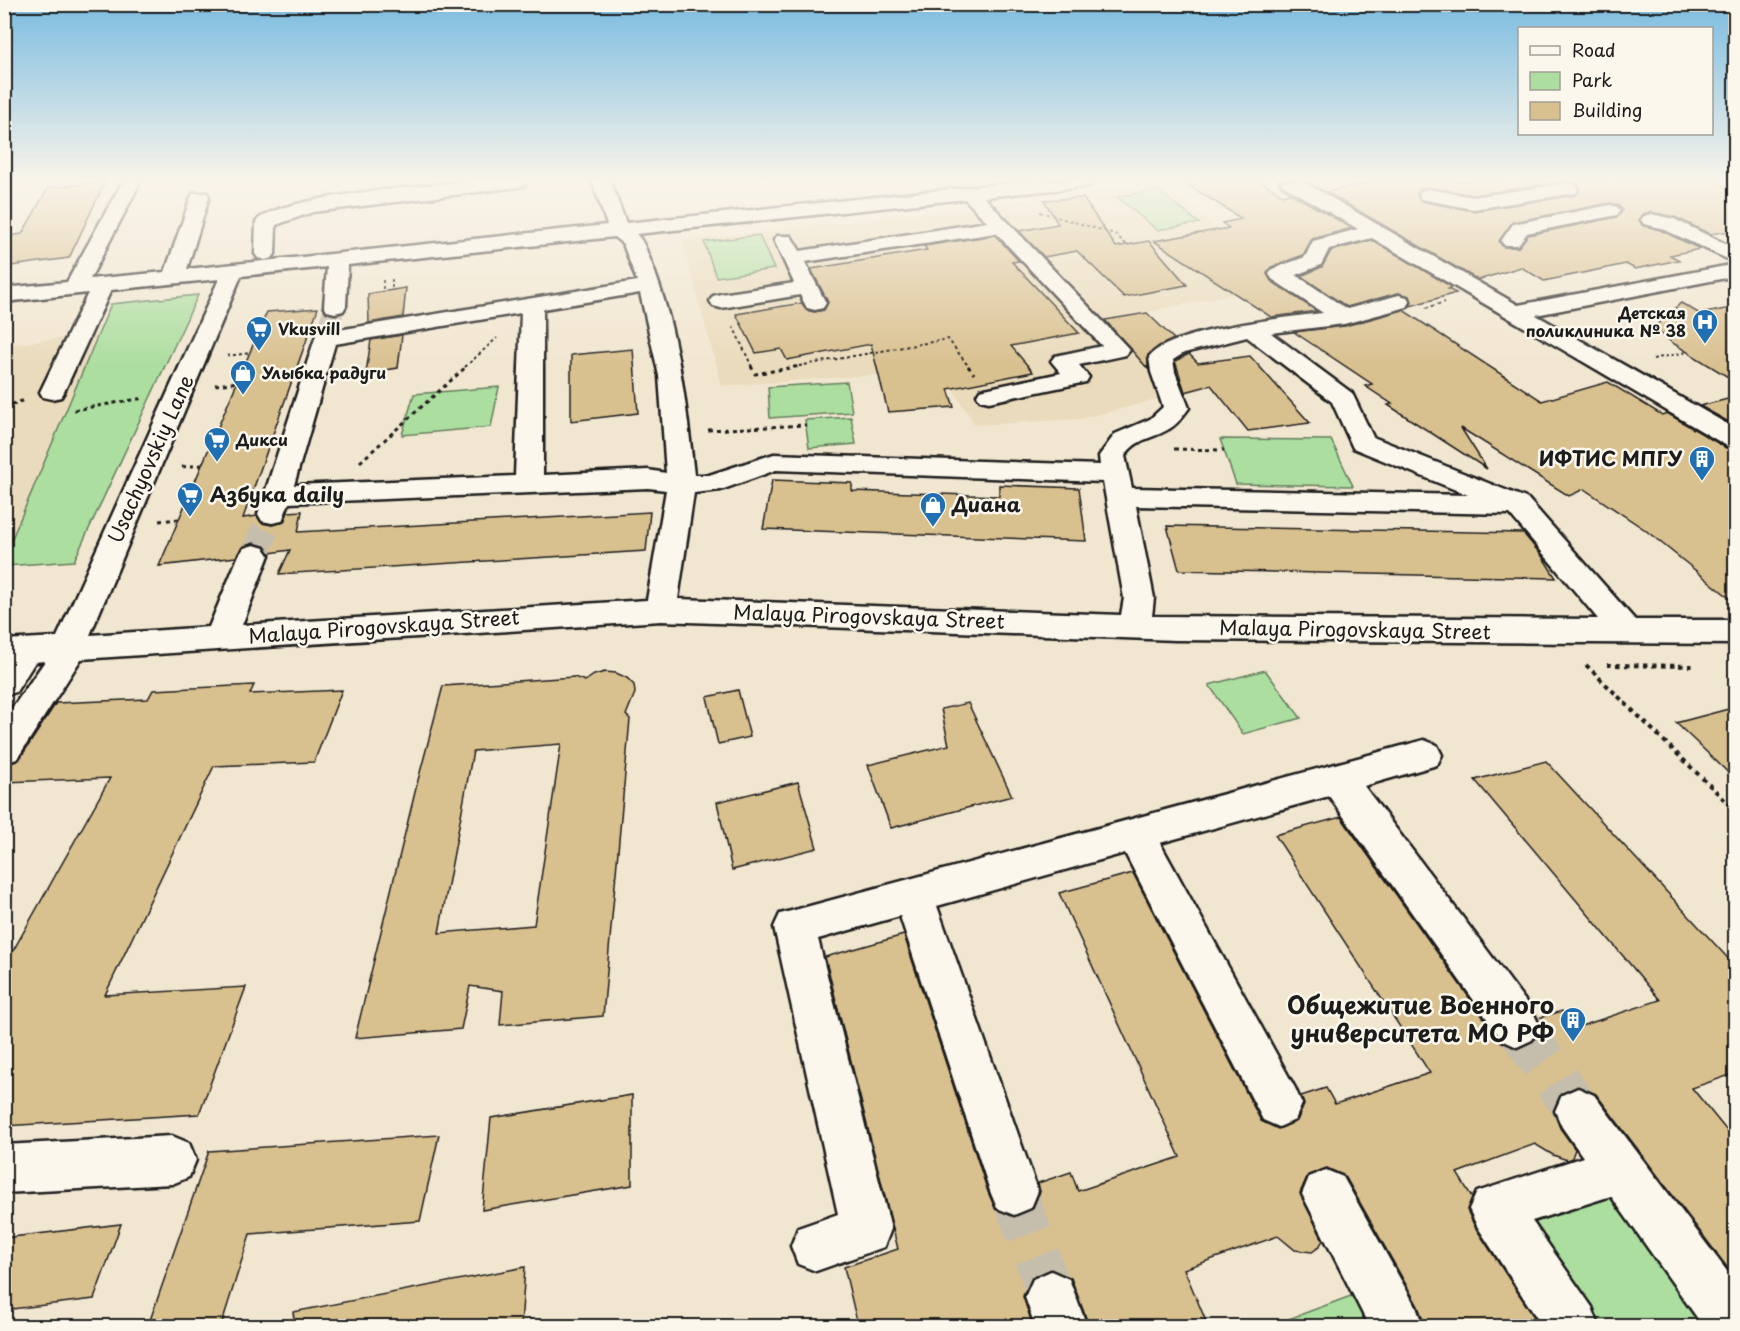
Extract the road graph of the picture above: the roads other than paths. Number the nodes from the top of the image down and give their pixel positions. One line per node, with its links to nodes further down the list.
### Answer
1 (99, 243): 23 (street)
2 (185, 243): 20 (street)
3 (266, 243): 13 (street)
4 (502, 243): 16 (street)
5 (633, 243): 22 (street)
6 (786, 243): 15 (street)
7 (889, 243): 15 (street)
8 (1016, 243): 33 (street)
9 (1034, 243): 17 (street)
10 (1327, 243): 30 (street)
11 (1396, 243): 29 (street)
12 (1708, 243): 14 (street)
13 (265, 254)
14 (1736, 257)
15 (793, 258): 25 (street)
16 (338, 260): 19 (street); 27 (street)
17 (1053, 260)
18 (1736, 270): 29 (street)
19 (233, 271): 20 (street); 45 (street, Usachyovskiy Lane)
20 (174, 277): 21 (street)
21 (103, 285): 23 (street); 32 (street)
22 (649, 285): 28 (street); 36 (street)
23 (75, 287): 24 (street)
24 (4, 295)
25 (721, 300)
26 (1399, 302): 30 (street)
27 (335, 306)
28 (532, 306): 35 (street); 35 (street)
29 (1514, 312): 34 (street)
30 (1344, 317): 31 (street)
31 (1251, 329): 37 (street); 38 (street)
32 (52, 392)
33 (989, 394)
34 (1736, 440)
35 (529, 484): 36 (street)
36 (681, 484): 37 (street); 40 (street)
37 (1118, 486): 38 (street); 41 (street)
38 (1518, 505): 42 (street)
39 (254, 555): 44 (street)
40 (661, 610): 41 (street, Malaya Pirogovskaya Street); 44 (street, Malaya Pirogovskaya Street)
41 (1135, 627): 42 (street, Malaya Pirogovskaya Street)
42 (1627, 632): 43 (street, Malaya Pirogovskaya Street)
43 (1736, 632)
44 (221, 638): 45 (street, Malaya Pirogovskaya Street)
45 (70, 647): 46 (street, Malaya Pirogovskaya Street); 48 (street, Usachyovskiy Lane)
46 (15, 651): 47 (street)
47 (4, 683)
48 (4, 749)
49 (1424, 755): 50 (street)
50 (1337, 779): 51 (street); 53 (street)
51 (1135, 834): 52 (street); 54 (street)
52 (913, 895): 59 (street); 61 (street)
53 (1517, 1025)
54 (1279, 1104)
55 (1578, 1111): 58 (street)
56 (172, 1160): 57 (street)
57 (4, 1168)
58 (1621, 1169): 63 (street); 64 (street)
59 (1014, 1191)
60 (1326, 1194): 62 (street)
61 (816, 1246)
62 (1397, 1326)
63 (1573, 1326)
64 (1735, 1326)

